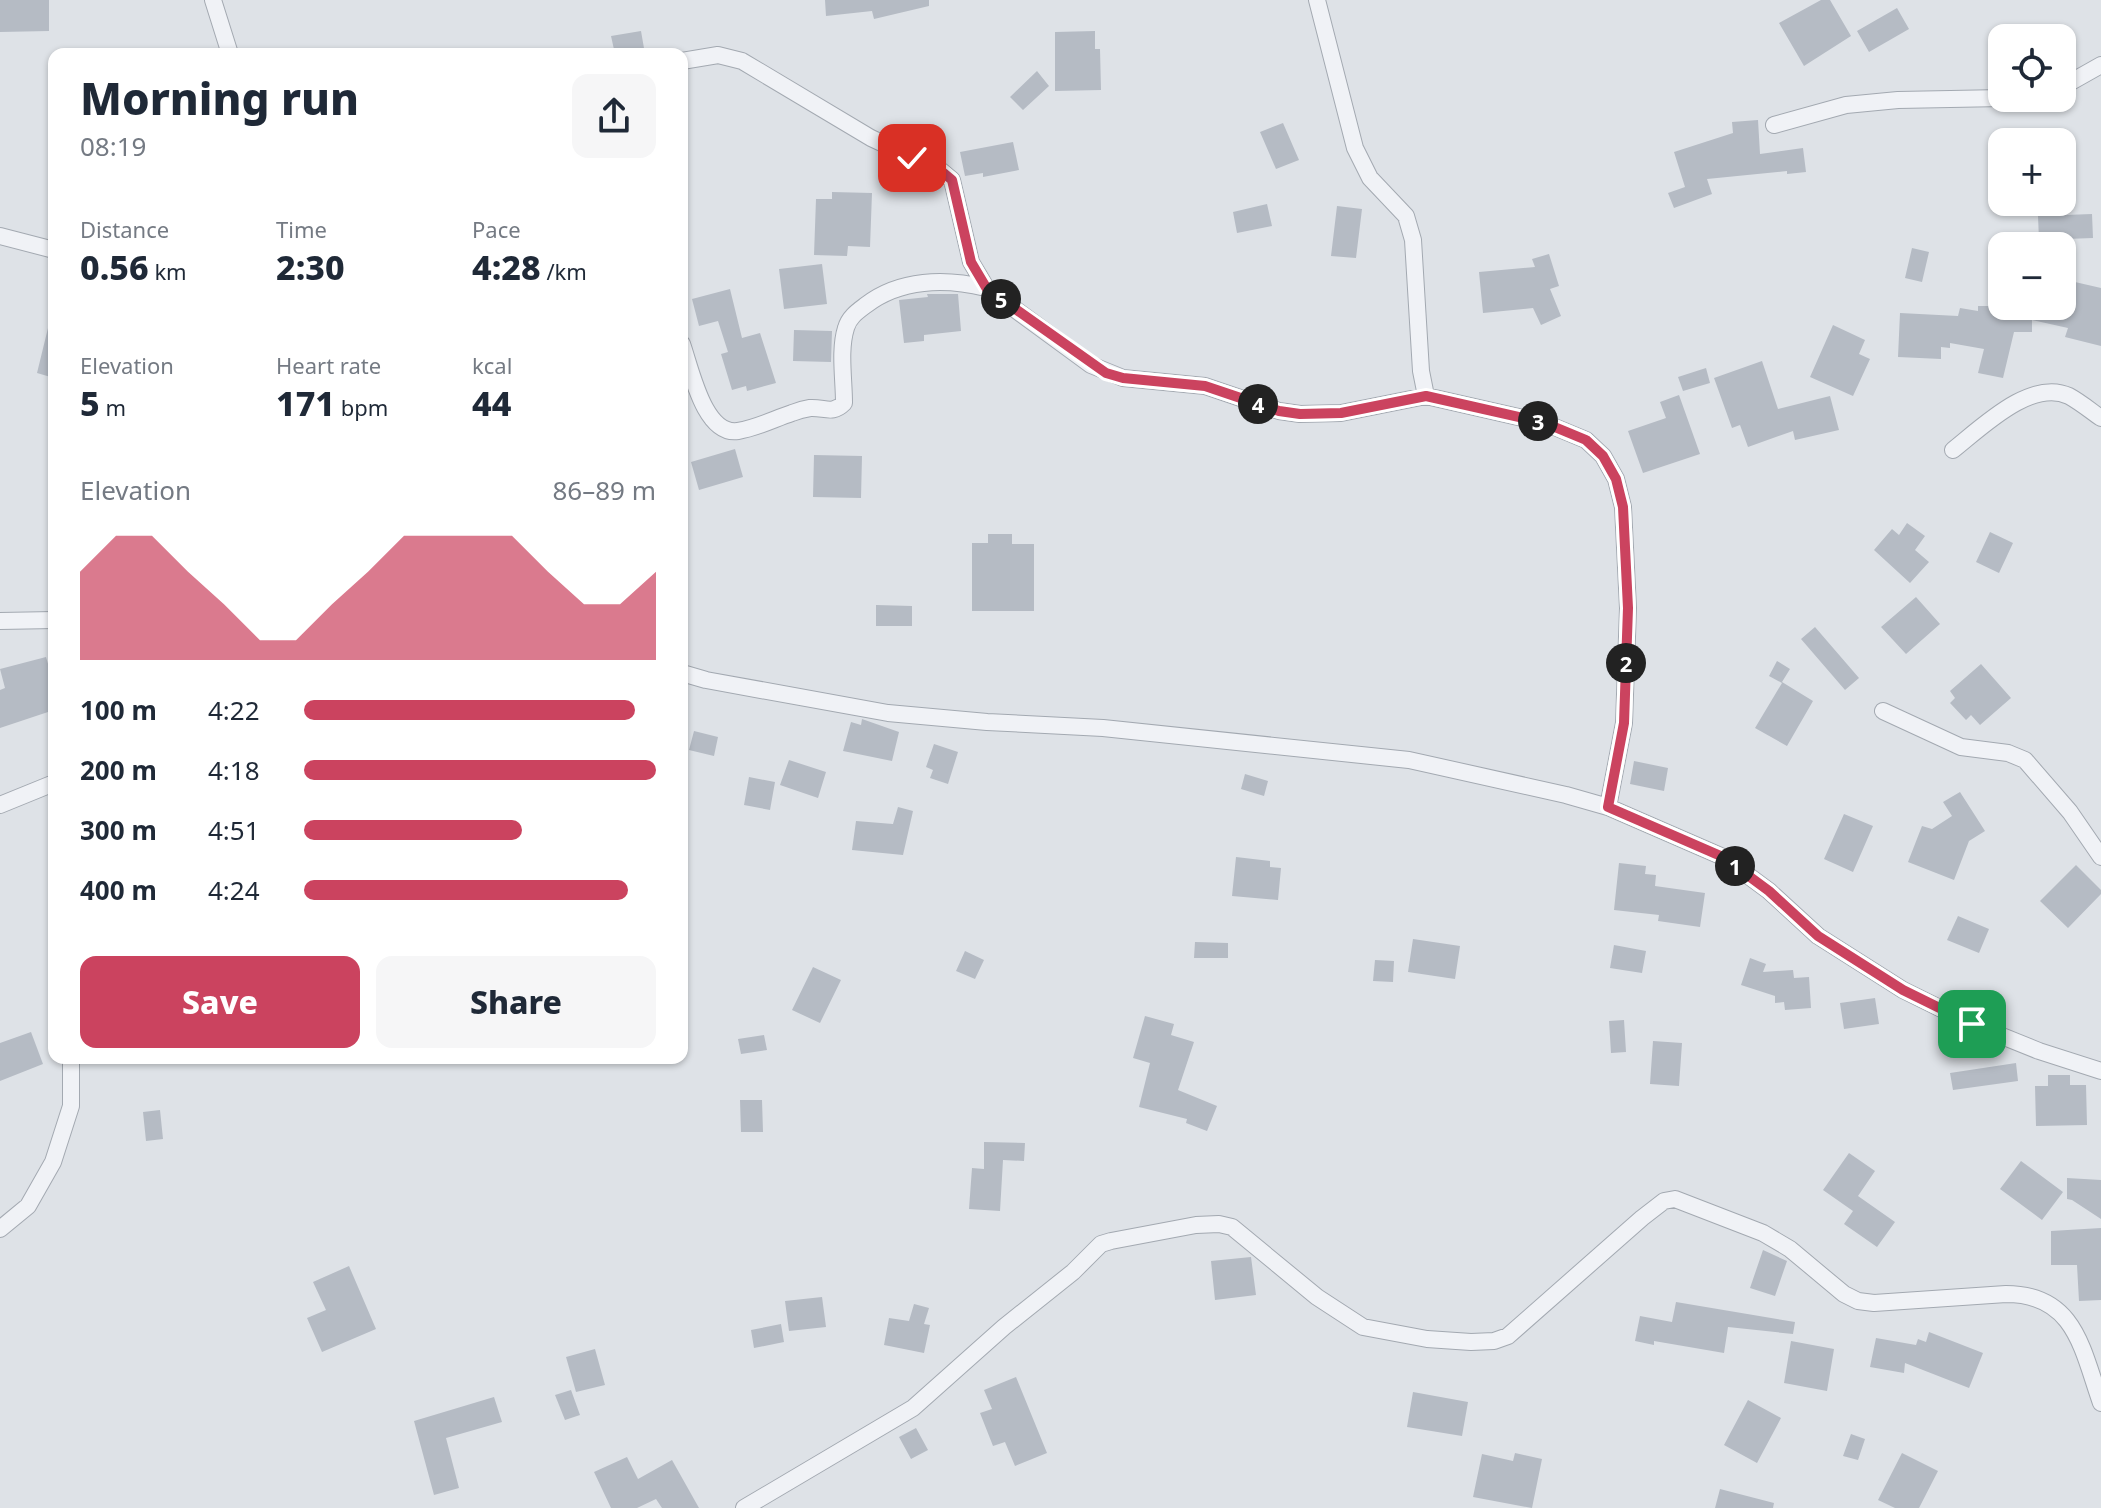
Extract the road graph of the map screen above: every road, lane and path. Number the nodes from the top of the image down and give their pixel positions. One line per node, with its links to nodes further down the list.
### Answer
1 (213, 0): 3 (street)
2 (1317, 0): 13 (street)
3 (228, 48)
4 (688, 60): 11 (street)
5 (2101, 65): 6 (street)
6 (2076, 79)
7 (1988, 98): 8 (street)
8 (1774, 125)
9 (0, 236): 10 (street)
10 (48, 248)
11 (987, 289): 12 (street); 13 (street)
12 (688, 361)
13 (1426, 396): 22 (street)
14 (2101, 418): 15 (street)
15 (1953, 450)
16 (48, 620): 17 (street)
17 (0, 621)
18 (688, 675): 22 (street)
19 (1883, 711): 23 (street)
20 (48, 785): 21 (street)
21 (0, 805)
22 (1608, 807): 25 (street)
23 (2101, 857)
24 (71, 1064): 26 (street)
25 (2101, 1071)
26 (0, 1229)
27 (2101, 1403): 28 (street)
28 (744, 1508)

